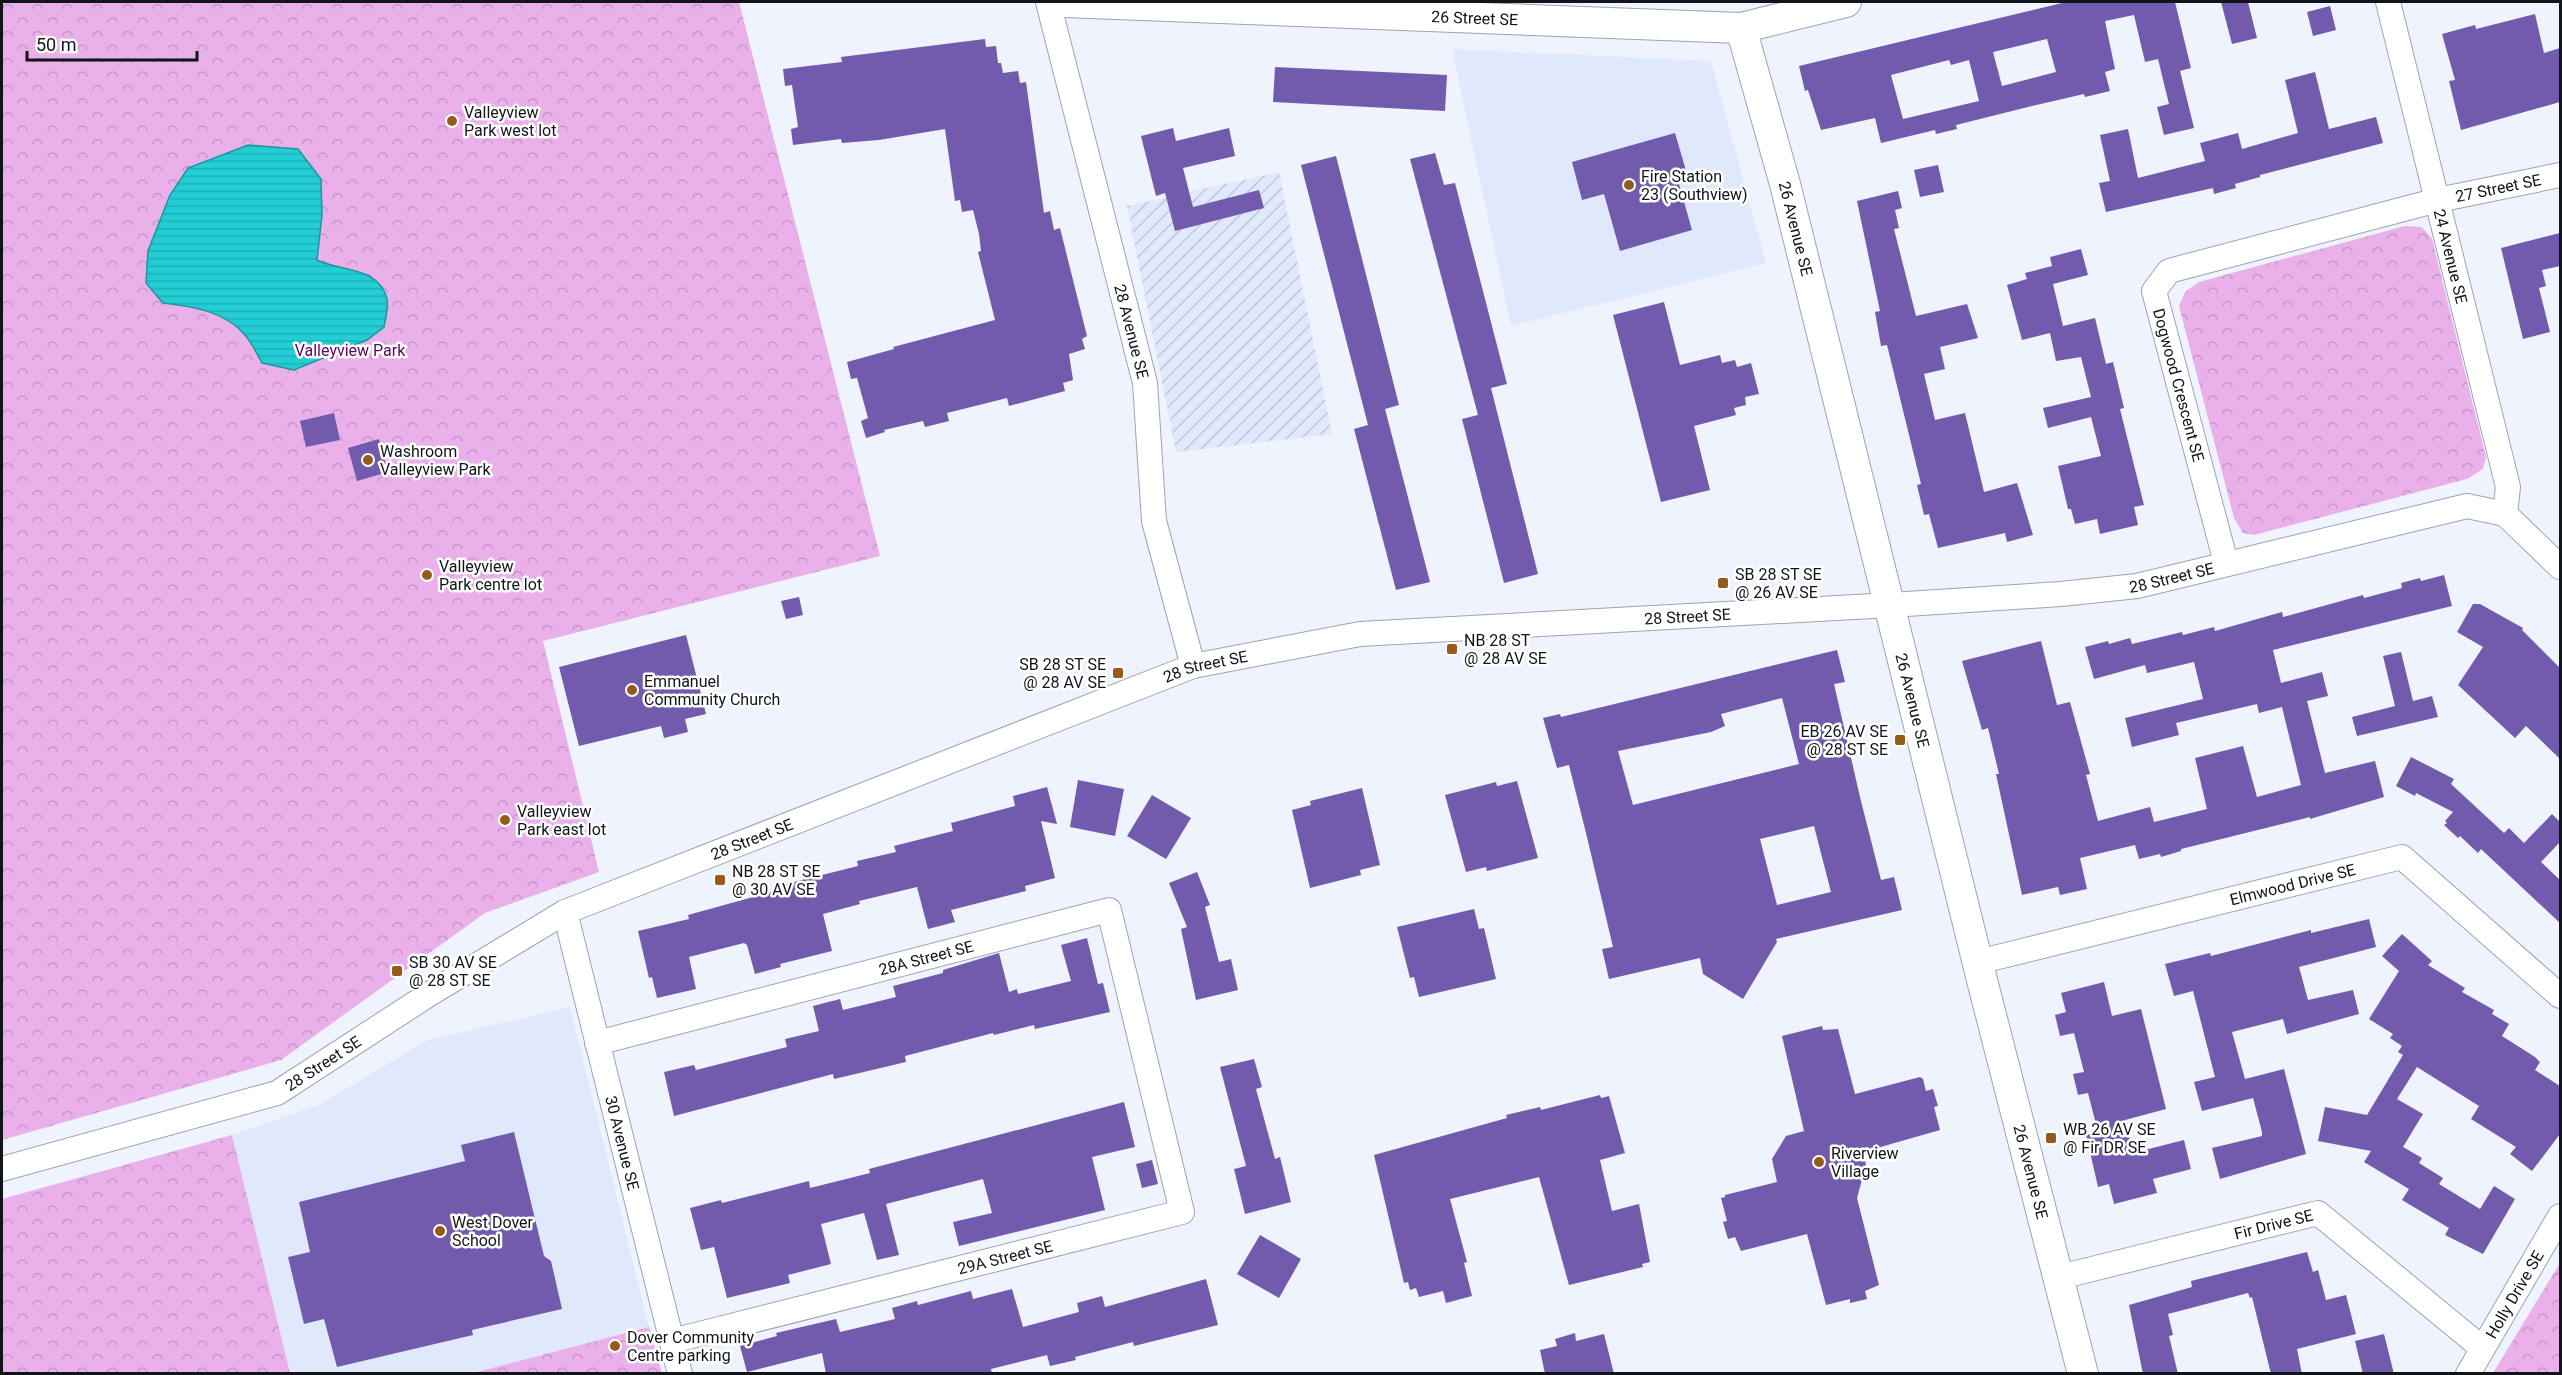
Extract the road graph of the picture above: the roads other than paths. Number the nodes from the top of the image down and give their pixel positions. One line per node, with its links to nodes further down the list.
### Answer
1 (1048, 2): 12 (street, 28 Avenue SE)
2 (1064, 2): 5 (street, 26 Street SE)
3 (1846, 2): 5 (street, 26 Street SE)
4 (2388, 2): 7 (street, 24 Avenue SE)
5 (1741, 28): 11 (street, 26 Avenue SE)
6 (2560, 175): 7 (street, 27 Street SE)
7 (2438, 200): 8 (street, 24 Avenue SE); 9 (street, Dogwood Crescent SE)
8 (2505, 514): 9 (street, 28 Street SE); 10 (street)
9 (2226, 563): 11 (street, 28 Street SE)
10 (2560, 567)
11 (1890, 605): 12 (street, 28 Street SE); 14 (street, 26 Avenue SE)
12 (1193, 666): 13 (street, 28 Street SE)
13 (564, 912): 16 (street, 30 Avenue SE); 18 (street, 28 Street SE)
14 (1978, 962): 15 (street, Elmwood Drive SE); 20 (street, 26 Avenue SE)
15 (2560, 996)
16 (597, 1043): 17 (street, 28A Street SE); 21 (street, 30 Avenue SE)
17 (1146, 1056): 21 (street, 29A Street SE)
18 (2, 1169)
19 (2560, 1216): 22 (street, Holly Drive SE)
20 (2060, 1277): 22 (street, Fir Drive SE); 24 (street, 26 Avenue SE)
21 (672, 1341): 23 (street, 30 Avenue SE)
22 (2482, 1348): 25 (street, Holly Drive SE)
23 (680, 1374)
24 (2083, 1374)
25 (2468, 1374)

